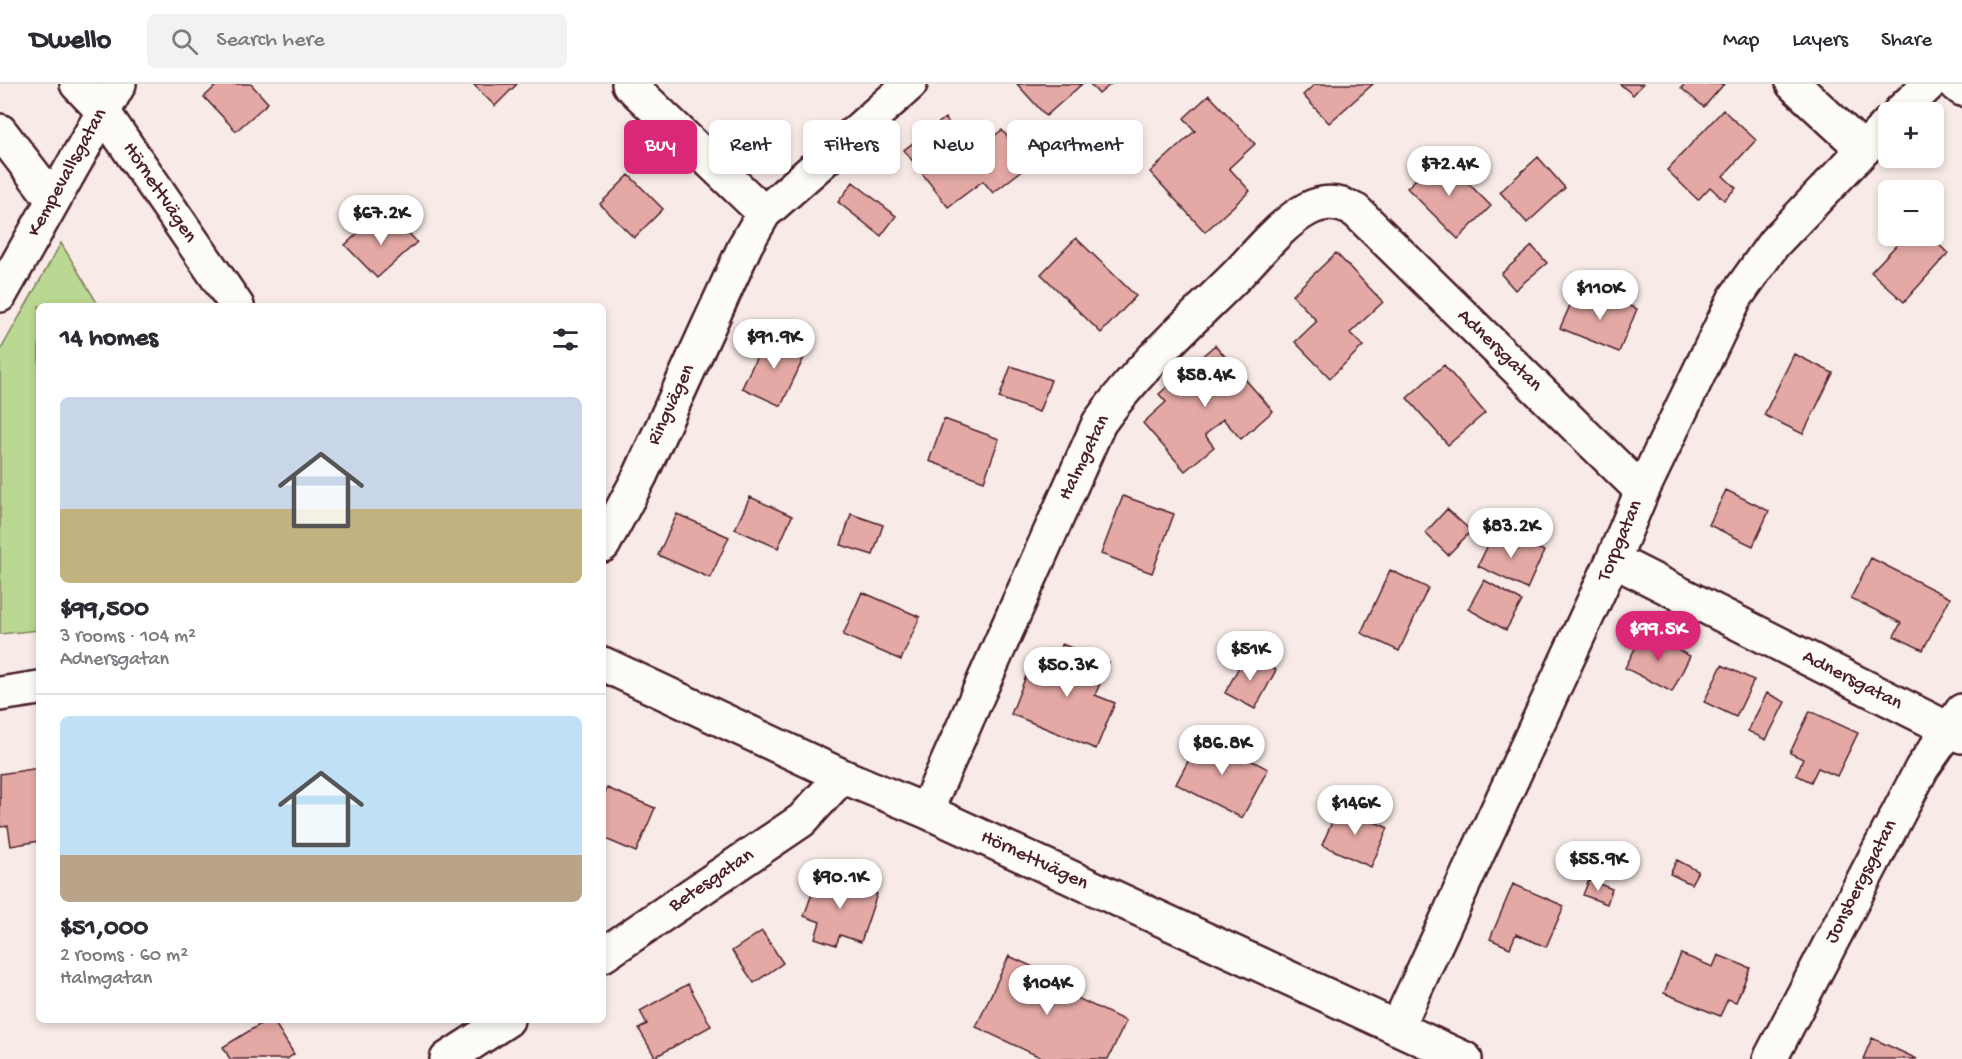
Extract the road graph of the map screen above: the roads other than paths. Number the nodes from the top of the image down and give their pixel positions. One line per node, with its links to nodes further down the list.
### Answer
1 (77, 84): 8 (street, Hörnettvägen)
2 (629, 84): 15 (street)
3 (910, 84): 15 (street, Ringvägen)
4 (1793, 84): 12 (street)
5 (1929, 84): 9 (street)
6 (1956, 84): 7 (street)
7 (1962, 88)
8 (111, 97): 13 (street, Kempevallsgatan); 17 (street, Hörnettvägen)
9 (1910, 102)
10 (0, 131): 13 (street)
11 (1878, 134): 12 (street, Torpgatan)
12 (1863, 149): 18 (street, Torpgatan)
13 (53, 200): 16 (street, Kempevallsgatan)
14 (1356, 211): 18 (street, Adnersgatan); 26 (street, Halmgatan)
15 (764, 213): 19 (street, Ringvägen)
16 (0, 295)
17 (235, 303)
18 (1642, 491): 20 (street, Torpgatan)
19 (606, 539)
20 (1613, 560): 24 (street, Adnersgatan); 29 (street, Torpgatan)
21 (606, 664): 25 (street, Hörnettvägen)
22 (36, 688): 23 (street)
23 (0, 694)
24 (1957, 725): 32 (street, Jonsbergsgatan)
25 (842, 776): 26 (street, Hörnettvägen); 27 (street, Betesgatan)
26 (926, 812): 29 (street, Hörnettvägen)
27 (606, 954)
28 (502, 1023): 30 (street)
29 (1397, 1028): 31 (street, Hörnettvägen)
30 (447, 1059)
31 (1465, 1059)
32 (1770, 1059)

